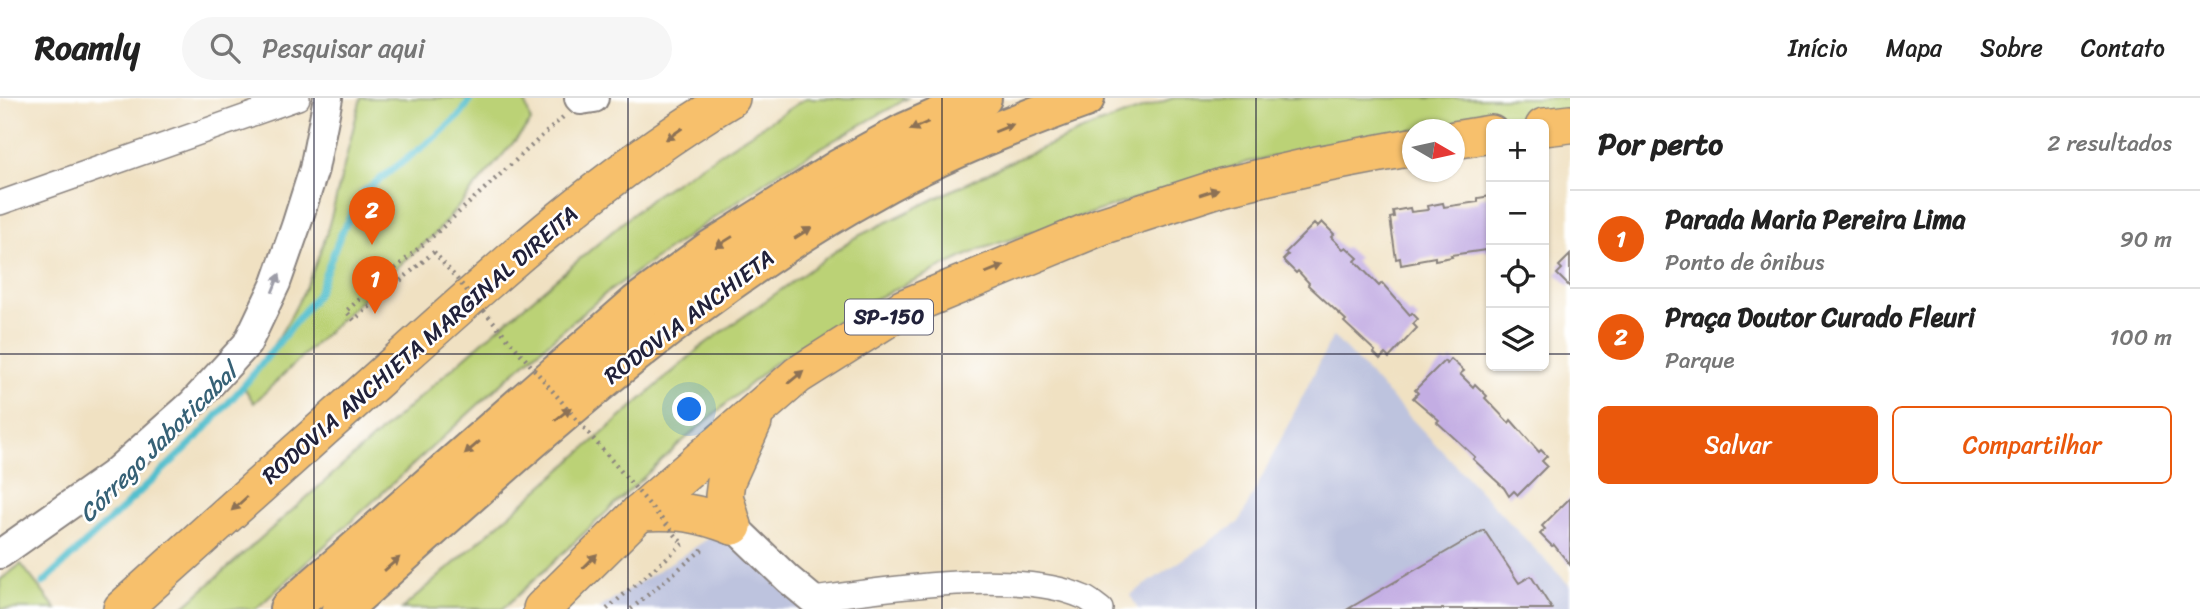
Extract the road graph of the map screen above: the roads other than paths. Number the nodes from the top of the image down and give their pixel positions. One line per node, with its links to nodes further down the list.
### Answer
1 (298, 98): 11 (street)
2 (328, 98): 15 (street, one-way to 2)
3 (731, 98): 17 (highway, RODOVIA ANCHIETA MARGINAL DIREITA, one-way to 17)
4 (982, 98): 18 (highway, RODOVIA ANCHIETA, one-way to 18)
5 (1085, 98): 19 (highway, RODOVIA ANCHIETA, one-way to 5)
6 (1570, 124): 7 (highway)
7 (1549, 126)
8 (1486, 135): 9 (highway)
9 (1465, 138)
10 (1402, 149): 12 (highway, SP-150, one-way to 10)
11 (0, 203)
12 (758, 412): 13 (highway, SP-150); 14 (highway)
13 (640, 512): 14 (highway); 20 (highway, SP-150, one-way to 13)
14 (733, 526): 16 (street)
15 (0, 554)
16 (819, 604): 21 (street)
17 (122, 609)
18 (289, 609)
19 (341, 609)
20 (541, 609)
21 (1101, 609)

